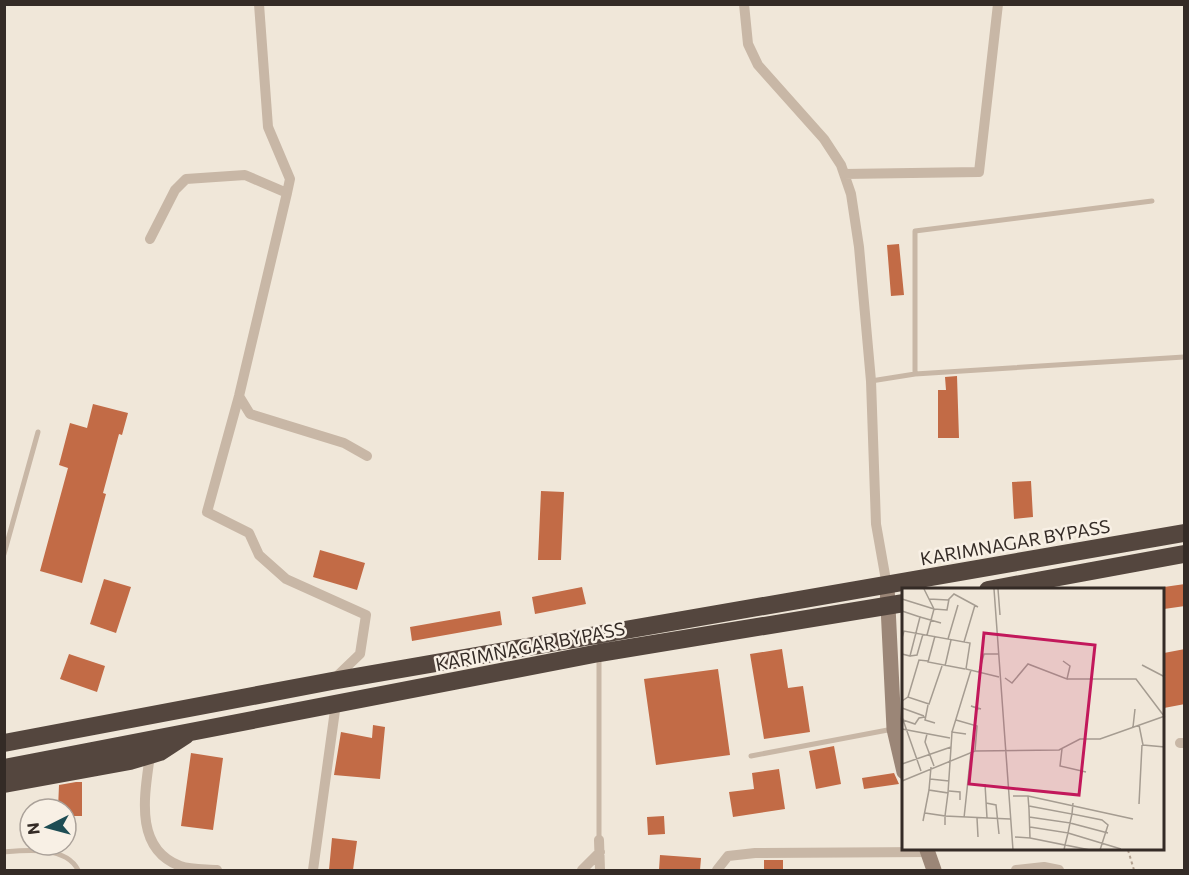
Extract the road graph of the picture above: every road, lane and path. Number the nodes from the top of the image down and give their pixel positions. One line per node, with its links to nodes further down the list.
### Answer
1 (260, 4): 5 (street)
2 (744, 4): 4 (street)
3 (998, 4): 4 (street)
4 (844, 174): 10 (street)
5 (287, 193): 7 (street); 11 (street)
6 (1152, 201): 9 (lane)
7 (150, 239)
8 (1185, 357): 9 (lane)
9 (915, 374): 10 (lane)
10 (871, 381): 17 (street)
11 (239, 396): 13 (street); 21 (street)
12 (38, 432): 15 (lane)
13 (367, 456)
14 (1185, 533): 17 (highway, KARIMNAGAR BYPASS)
15 (4, 554)
16 (1185, 554): 18 (highway)
17 (887, 586): 19 (street); 21 (highway, KARIMNAGAR BYPASS)
18 (999, 588)
19 (896, 605): 20 (highway, KARIMNAGAR BYPASS); 23 (street)
20 (599, 653): 22 (highway, KARIMNAGAR BYPASS); 31 (lane)
21 (332, 681): 25 (highway, KARIMNAGAR BYPASS)
22 (336, 703): 24 (highway, KARIMNAGAR BYPASS); 38 (street)
23 (894, 729): 27 (lane); 28 (street)
24 (193, 730): 26 (highway); 29 (highway, KARIMNAGAR BYPASS)
25 (4, 743)
26 (150, 755): 30 (highway); 37 (street)
27 (751, 756)
28 (902, 763)
29 (4, 768)
30 (4, 784)
31 (599, 840): 35 (street)
32 (927, 851): 41 (street); 42 (street)
33 (1129, 851): 45 (path)
34 (4, 852): 36 (lane)
35 (600, 852): 39 (street); 40 (street)
36 (78, 870)
37 (217, 870)
38 (313, 870)
39 (582, 870)
40 (600, 870)
41 (717, 870)
42 (934, 870)
43 (1016, 870): 44 (street)
44 (1059, 870)
45 (1134, 870)

